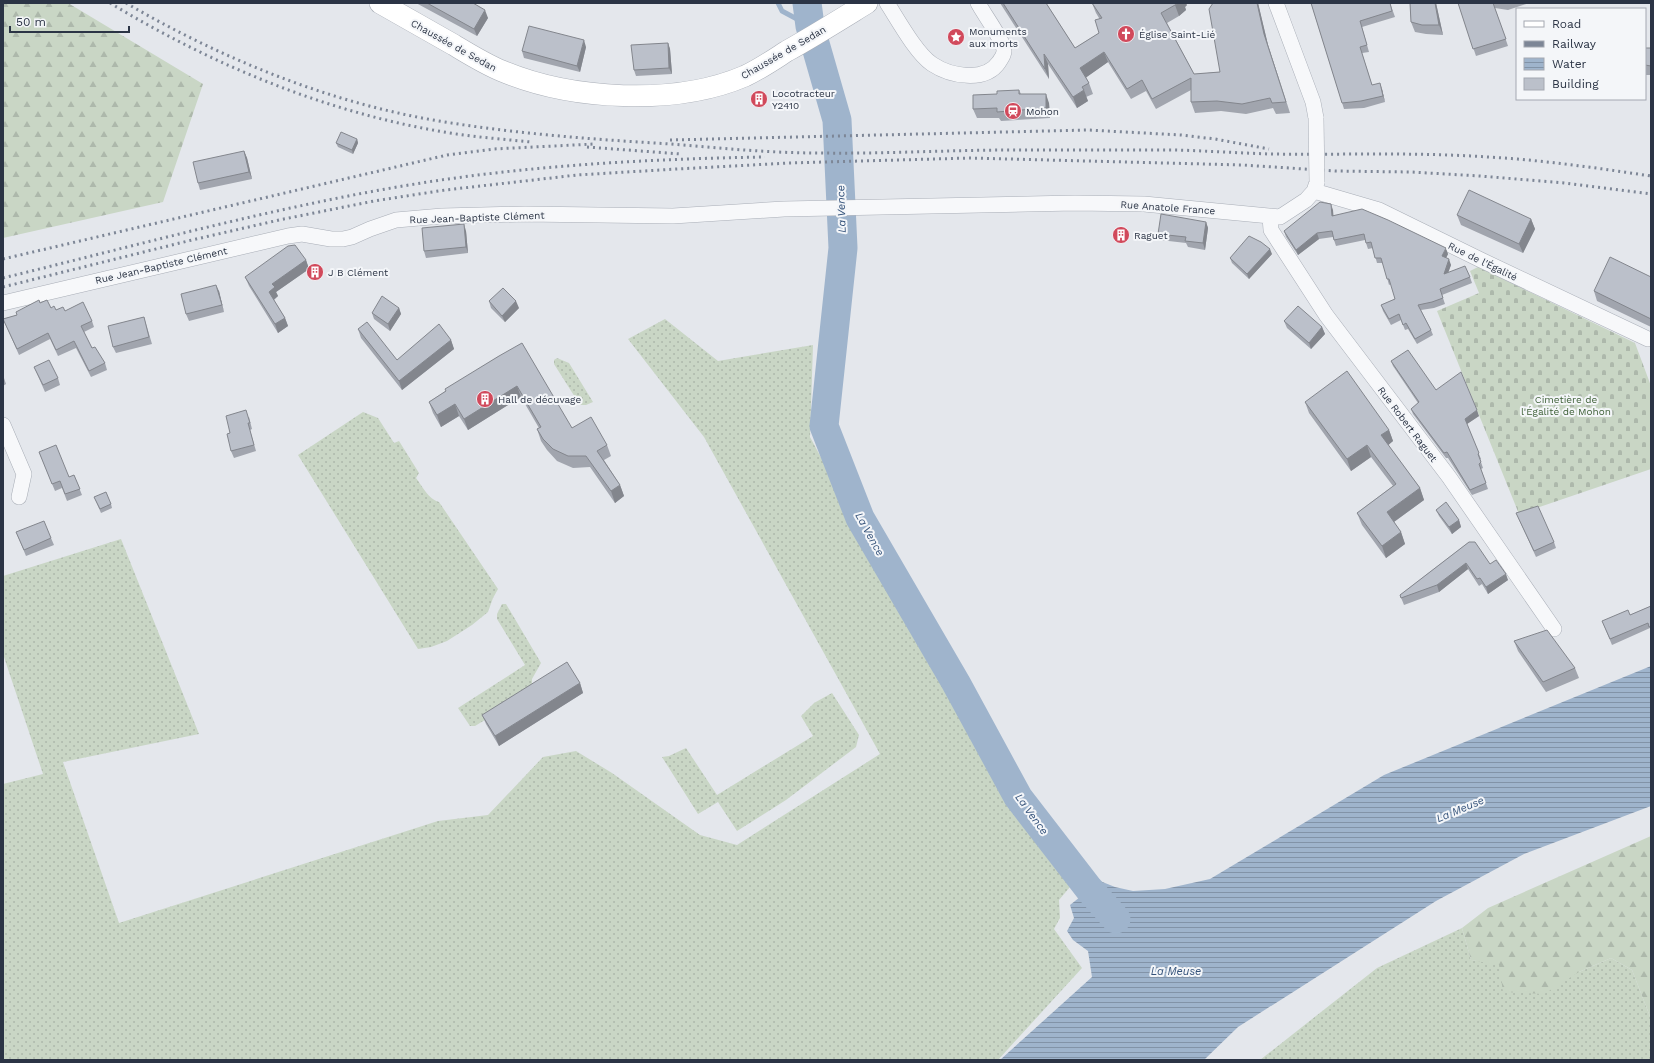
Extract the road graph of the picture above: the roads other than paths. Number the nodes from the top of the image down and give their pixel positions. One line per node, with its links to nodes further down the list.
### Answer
1 (380, 3): 2 (main road, Chaussée de Sedan)
2 (867, 3)
3 (887, 3): 4 (street)
4 (978, 3)
5 (1279, 4): 6 (street, bridge)
6 (1315, 187): 8 (street, Rue Anatole France); 10 (street, Rue de l'Égalité)
7 (820, 208): 8 (street, Rue Anatole France); 9 (street, Rue Jean-Baptiste Clément)
8 (1270, 217): 13 (street, Rue Robert Raguet)
9 (3, 303)
10 (1648, 339)
11 (3, 425): 12 (street)
12 (19, 497)
13 (1554, 629)

